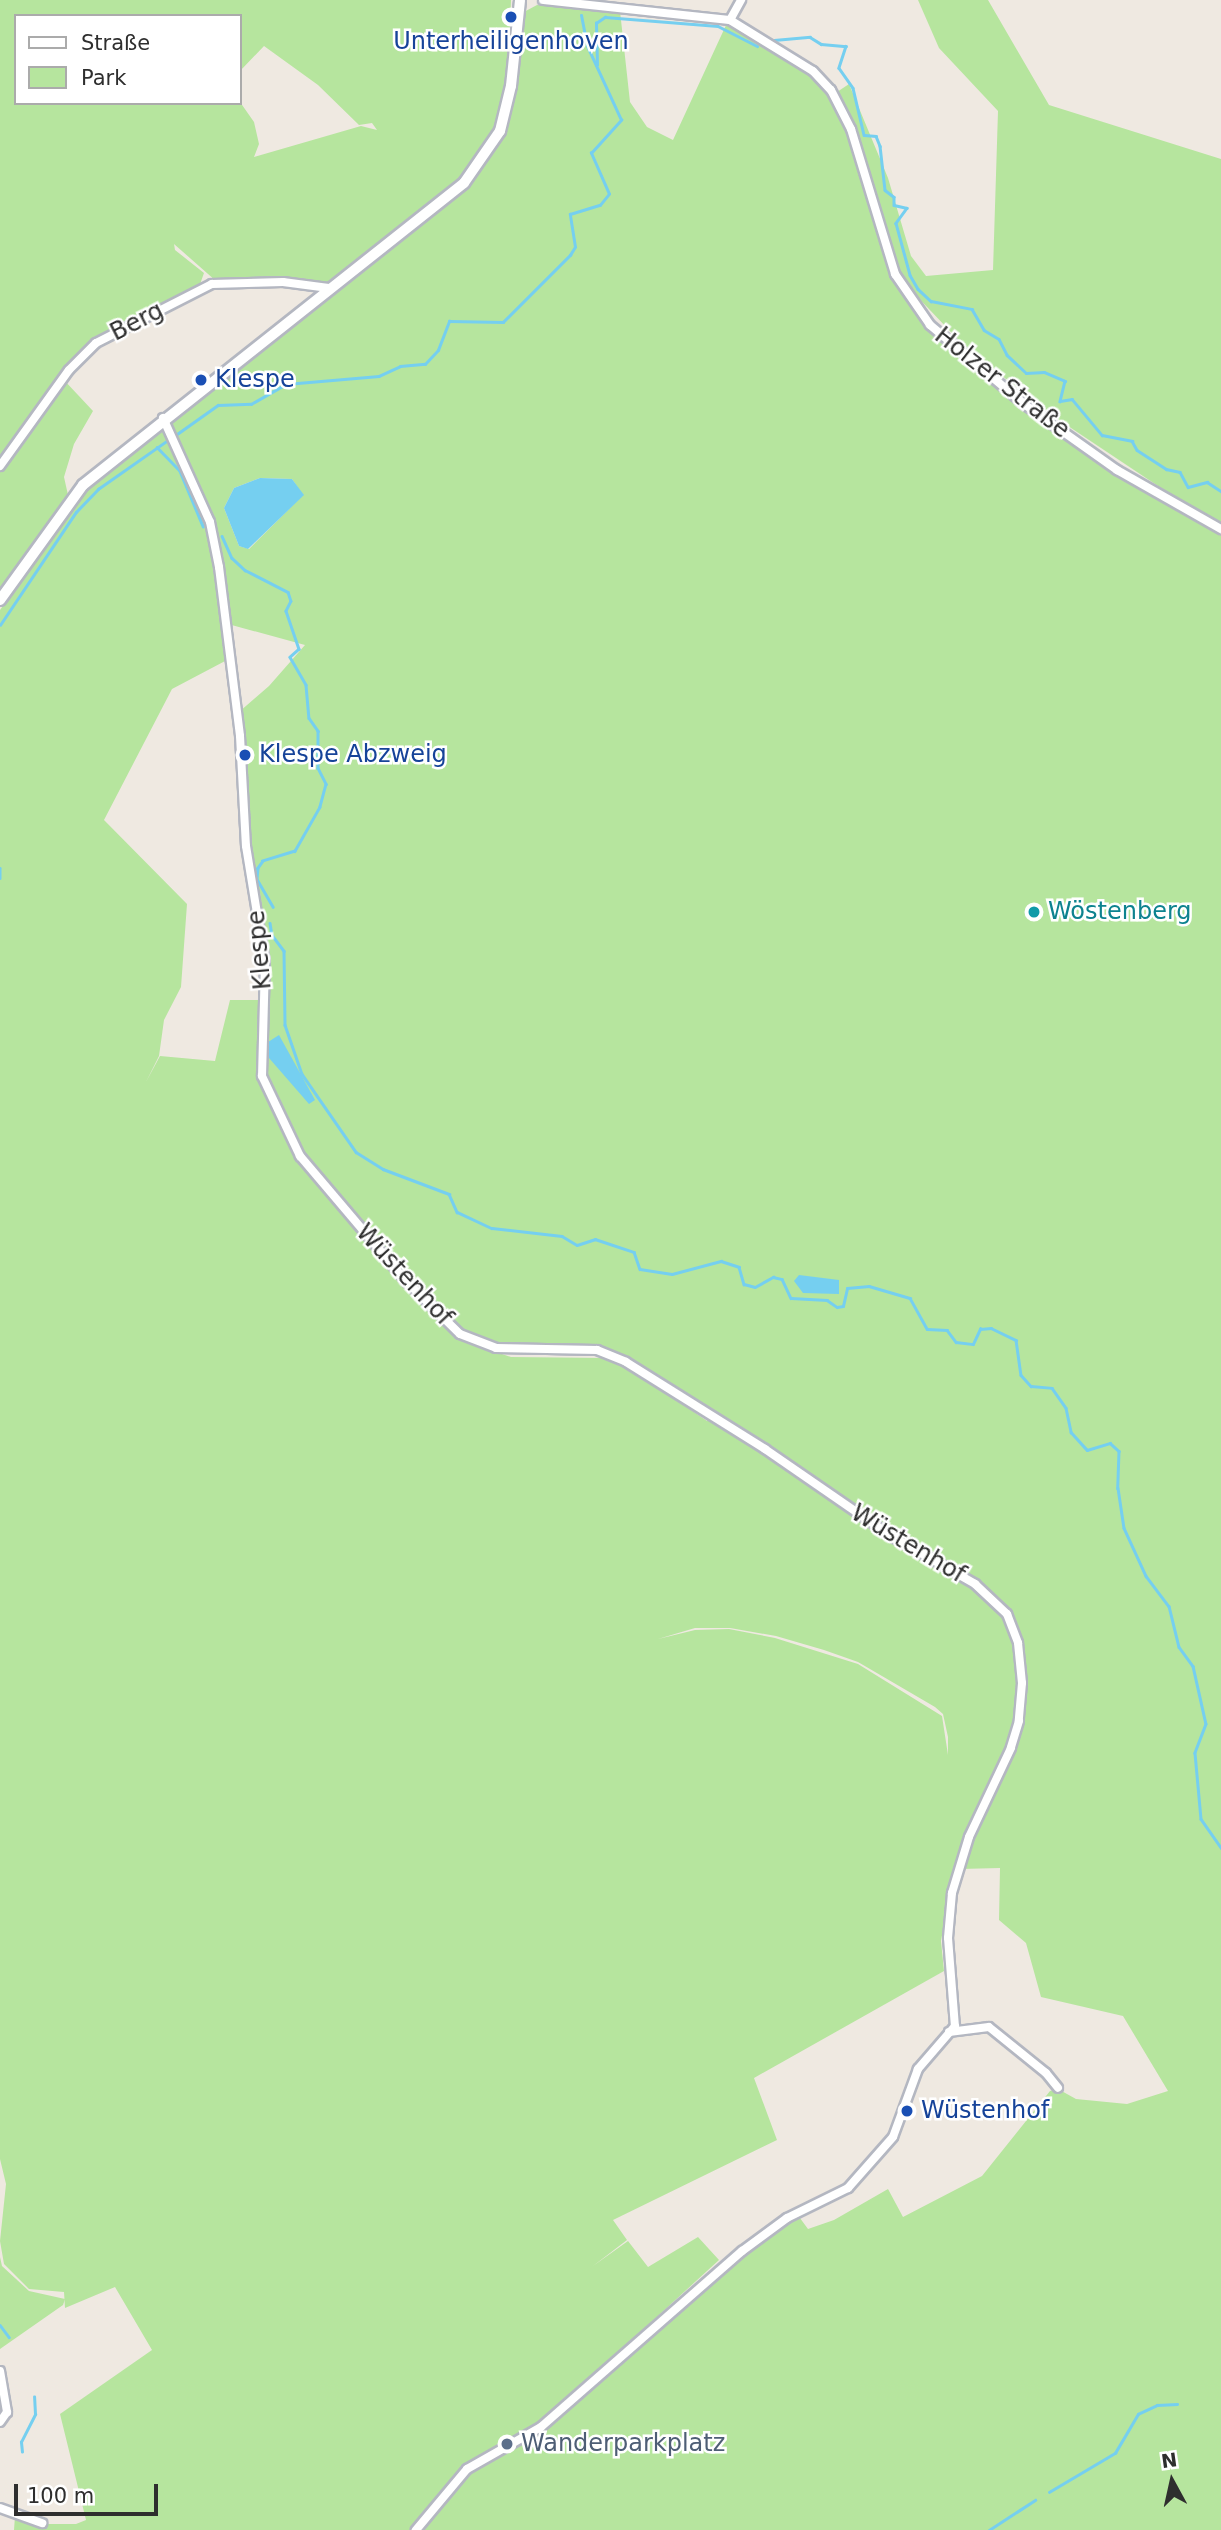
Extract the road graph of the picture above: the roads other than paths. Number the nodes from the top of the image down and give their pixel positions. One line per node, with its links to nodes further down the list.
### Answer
1 (520, 0): 5 (main road)
2 (543, 0): 4 (street)
3 (741, 0): 4 (street)
4 (730, 20): 8 (street, Holzer Straße)
5 (329, 288): 6 (main road); 7 (street, Berg)
6 (163, 418): 9 (main road); 10 (street, Klespe)
7 (0, 466)
8 (1221, 529)
9 (0, 600)
10 (262, 1076): 11 (street, Wüstenhof)
11 (949, 2032): 12 (street); 17 (street, Wüstenhof)
12 (1058, 2088)
13 (0, 2371): 14 (street)
14 (0, 2422)
15 (0, 2508): 16 (street)
16 (43, 2523)
17 (416, 2530)

